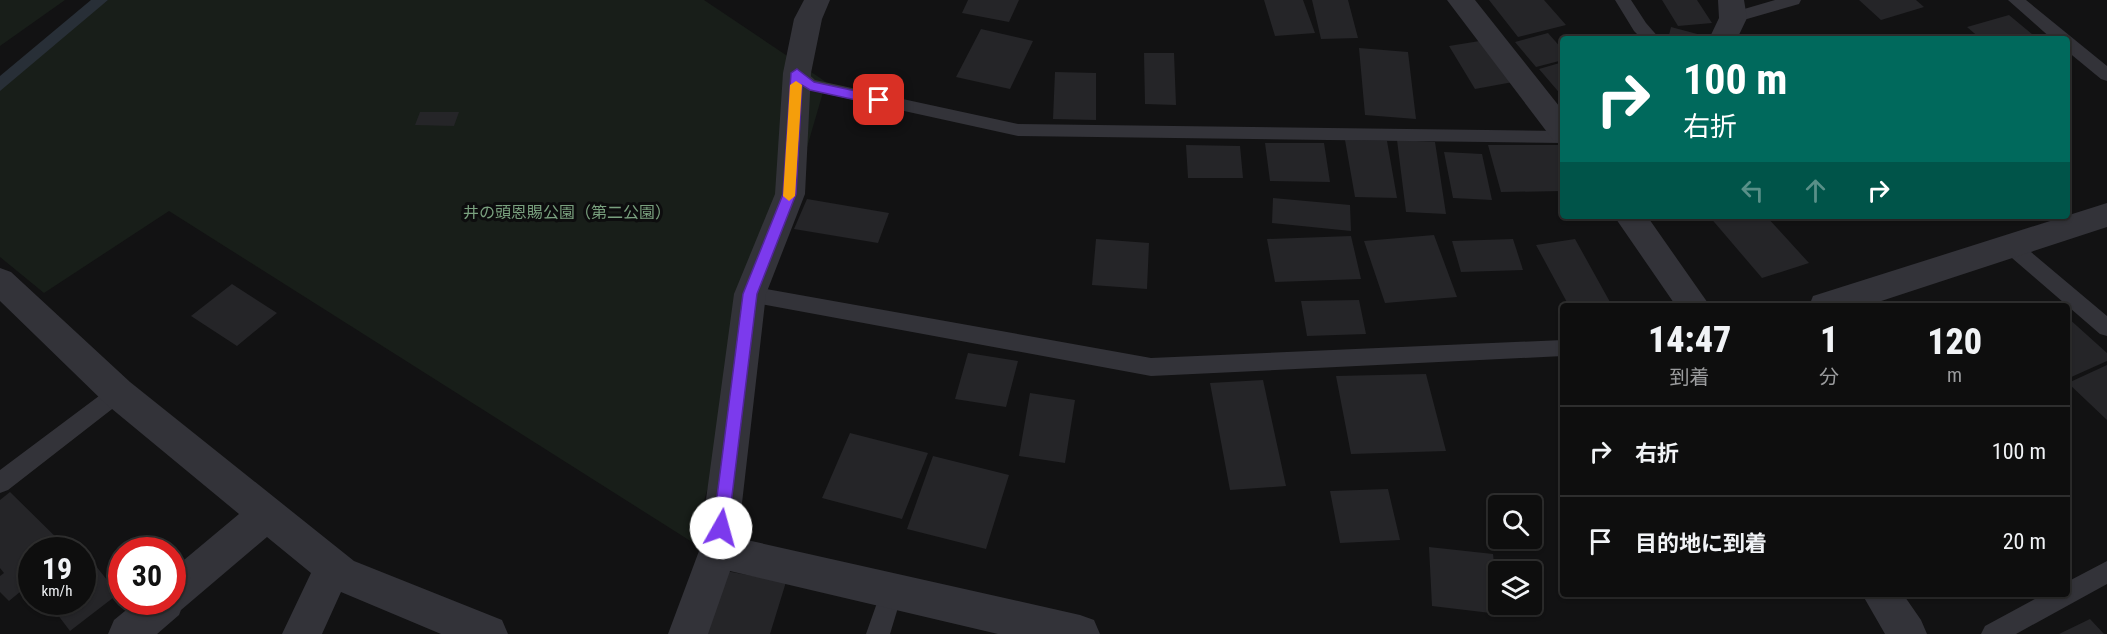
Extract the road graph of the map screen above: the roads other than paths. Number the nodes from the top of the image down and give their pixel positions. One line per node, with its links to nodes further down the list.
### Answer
1 (817, 0): 10 (street)
2 (1460, 0): 12 (street)
3 (1623, 0): 7 (lane)
4 (1793, 0): 6 (lane)
5 (2016, 0): 8 (lane)
6 (1729, 19)
7 (1649, 36)
8 (2059, 36)
9 (2070, 44): 11 (lane)
10 (797, 73): 13 (lane); 18 (street)
11 (2107, 75)
12 (1560, 128)
13 (1560, 137)
14 (2107, 215): 16 (street)
15 (1632, 219): 19 (street)
16 (2012, 247): 20 (street); 21 (lane)
17 (0, 281): 23 (street)
18 (750, 294): 22 (lane); 26 (street)
19 (1692, 303)
20 (1835, 303)
21 (2107, 328)
22 (1560, 348)
23 (118, 393): 24 (lane); 25 (street)
24 (0, 483)
25 (267, 513): 27 (street); 29 (street)
26 (718, 552): 30 (street); 38 (street)
27 (333, 567): 36 (street); 37 (street)
28 (2107, 572): 31 (lane)
29 (186, 583)
30 (892, 591): 39 (lane); 40 (street)
31 (2070, 592)
32 (1883, 597): 41 (street)
33 (2062, 597): 42 (lane)
34 (150, 615): 35 (street)
35 (128, 634)
36 (302, 634)
37 (488, 634)
38 (688, 634)
39 (878, 634)
40 (1080, 634)
41 (1907, 634)
42 (1994, 634)

